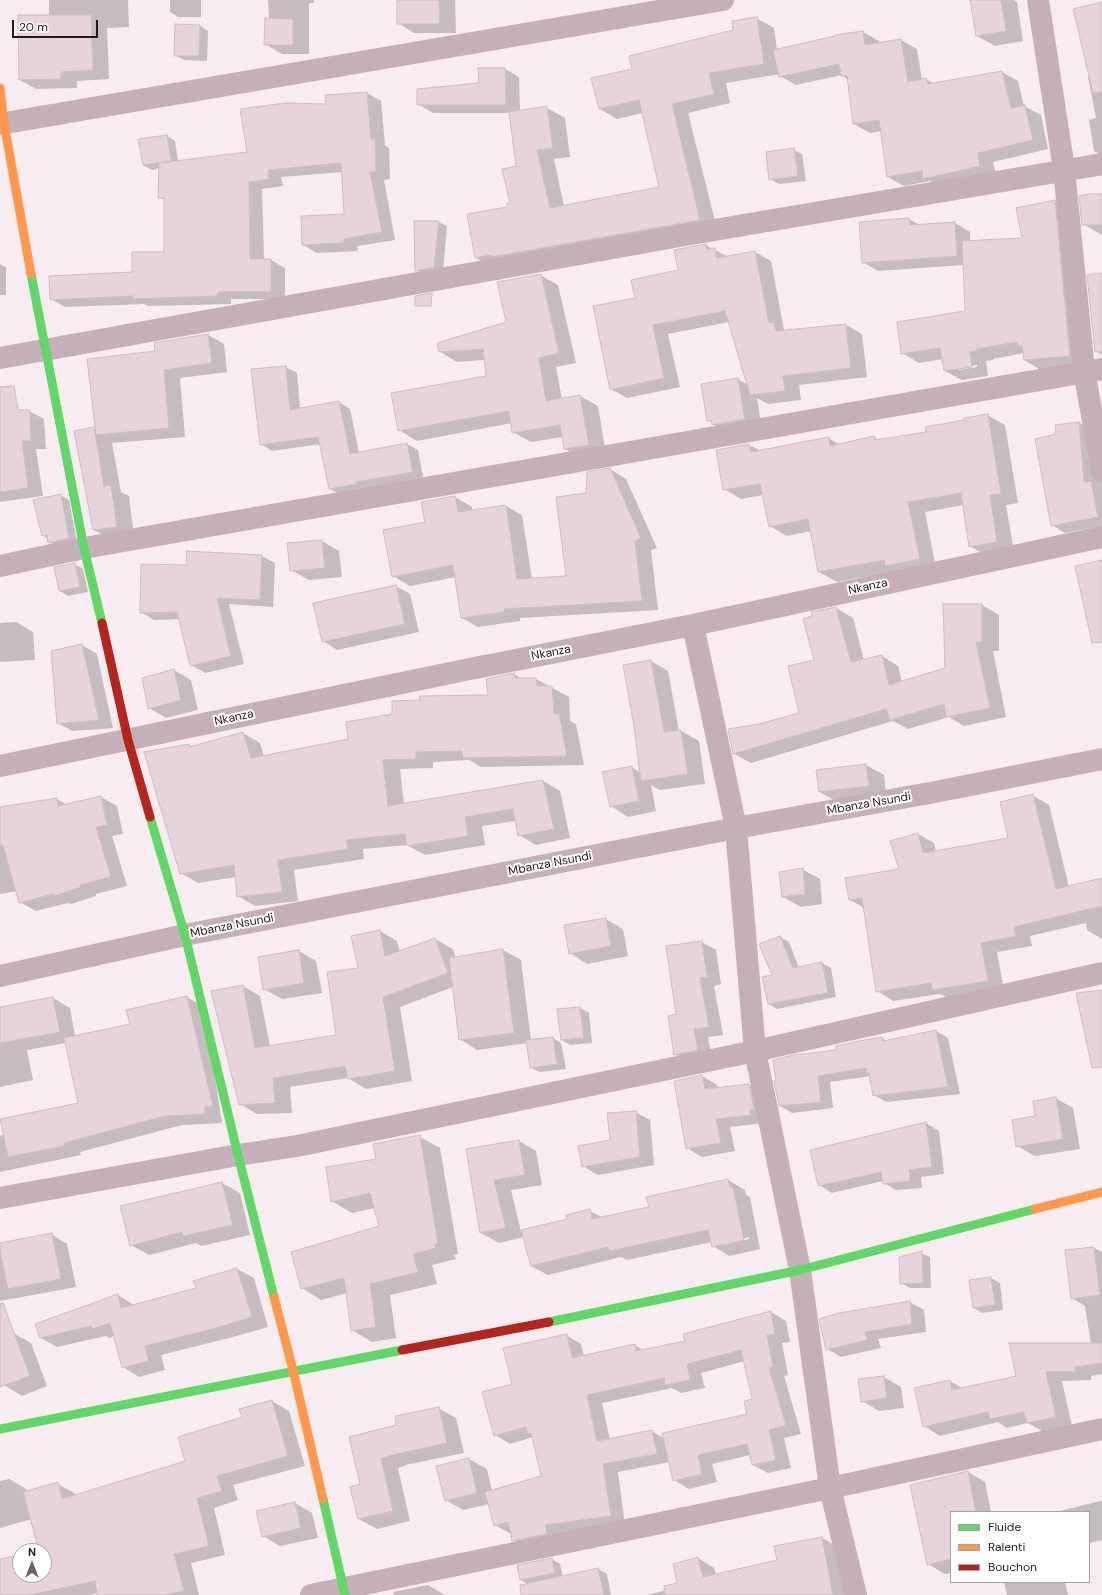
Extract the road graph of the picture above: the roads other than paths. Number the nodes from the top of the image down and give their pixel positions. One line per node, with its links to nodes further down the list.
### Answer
1 (723, 0): 4 (street)
2 (1038, 0): 6 (street)
3 (0, 88): 4 (street)
4 (2, 124): 7 (street)
5 (1102, 164): 6 (street)
6 (1064, 170): 7 (street); 9 (street)
7 (45, 350): 8 (street); 12 (street)
8 (0, 358)
9 (1093, 370): 10 (street); 12 (street)
10 (1102, 471)
11 (1102, 537): 14 (street, Nkanza)
12 (84, 548): 13 (street); 15 (street)
13 (0, 566)
14 (692, 625): 15 (street, Nkanza); 18 (street)
15 (128, 740): 17 (street, Nkanza); 19 (street)
16 (1102, 759): 18 (street, Mbanza Nsundi)
17 (0, 766)
18 (736, 828): 19 (street, Mbanza Nsundi); 22 (street)
19 (185, 935): 21 (street, Mbanza Nsundi); 23 (street)
20 (1102, 973): 22 (street)
21 (0, 976)
22 (755, 1052): 23 (street); 26 (street)
23 (238, 1155): 25 (street); 27 (street)
24 (1102, 1192): 26 (street)
25 (0, 1198)
26 (800, 1270): 27 (street); 30 (street)
27 (292, 1370): 28 (street); 31 (street)
28 (0, 1429)
29 (1102, 1429): 30 (street)
30 (830, 1488): 31 (street); 33 (street)
31 (344, 1592): 32 (street)
32 (311, 1595)
33 (856, 1595)

